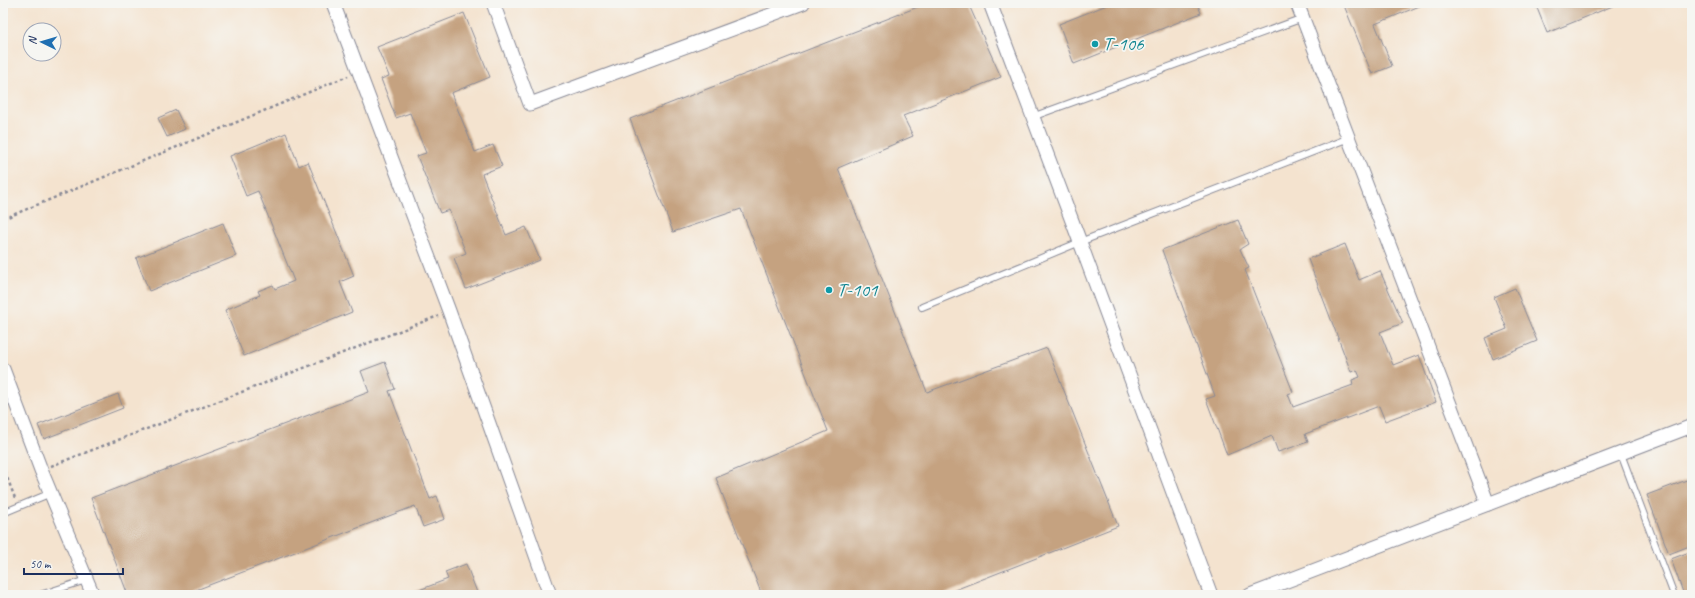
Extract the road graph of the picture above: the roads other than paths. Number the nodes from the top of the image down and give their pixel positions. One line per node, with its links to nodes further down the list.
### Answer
1 (333, 3): 20 (street)
2 (493, 3): 3 (street)
3 (803, 3)
4 (990, 3): 7 (street)
5 (1297, 3): 6 (street)
6 (1303, 18): 7 (lane); 8 (street)
7 (1032, 117): 9 (street)
8 (1349, 138): 9 (lane); 15 (street)
9 (1080, 242): 10 (lane); 21 (street)
10 (922, 307)
11 (3, 369): 14 (street)
12 (1692, 426): 13 (street)
13 (1621, 454): 15 (street); 23 (lane)
14 (51, 493): 16 (lane); 17 (street)
15 (1488, 504): 22 (street)
16 (3, 513)
17 (86, 580): 18 (lane); 19 (street)
18 (40, 595)
19 (94, 595)
20 (550, 595)
21 (1212, 595)
22 (1250, 595)
23 (1674, 595)

